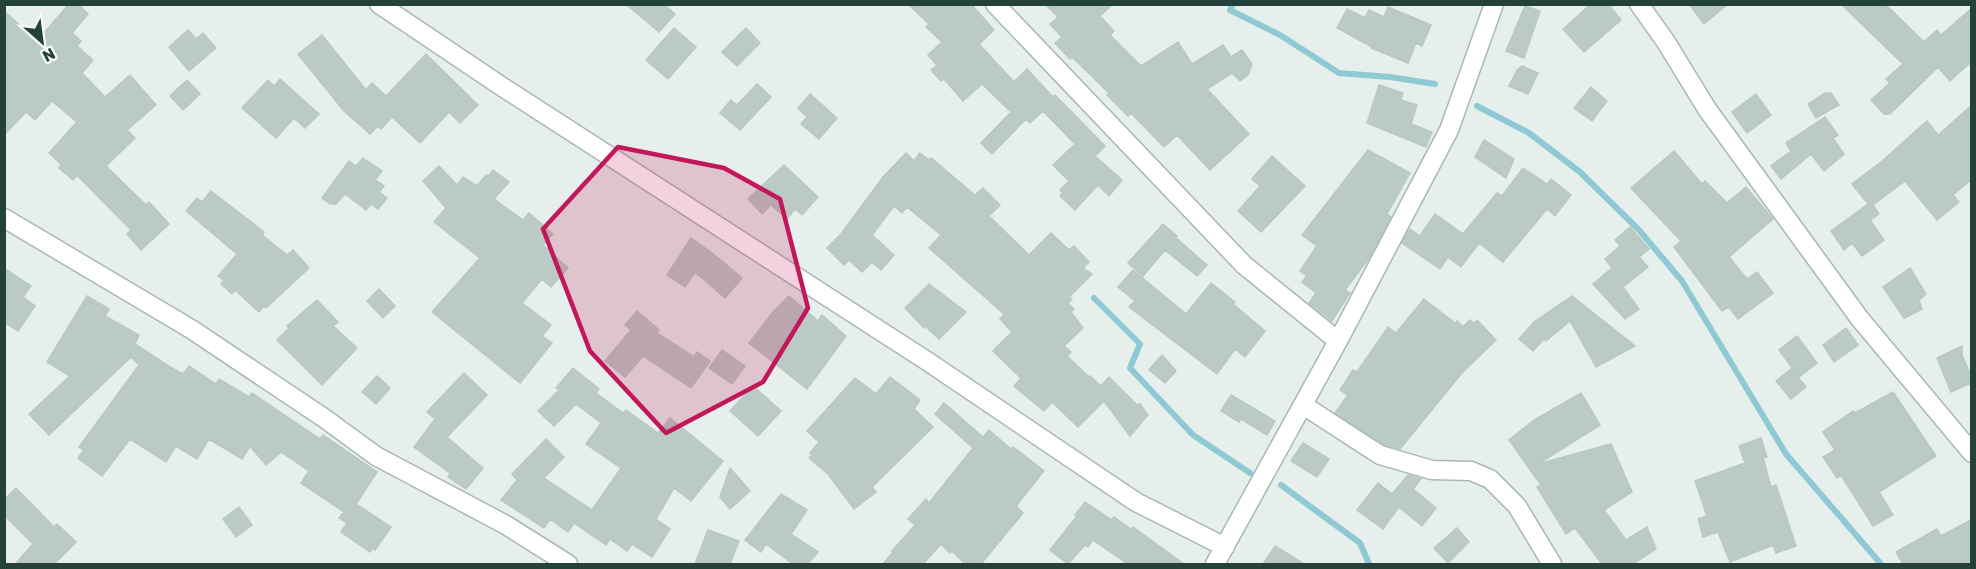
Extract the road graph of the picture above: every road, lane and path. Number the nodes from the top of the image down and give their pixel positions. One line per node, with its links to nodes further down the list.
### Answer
1 (379, 4): 9 (street)
2 (995, 4): 6 (street)
3 (1494, 4): 6 (street)
4 (1639, 4): 8 (street)
5 (4, 218): 10 (street)
6 (1338, 341): 7 (street)
7 (1303, 405): 9 (street); 12 (street)
8 (1971, 453)
9 (1225, 548): 11 (street)
10 (568, 564)
11 (1215, 564)
12 (1552, 564)

